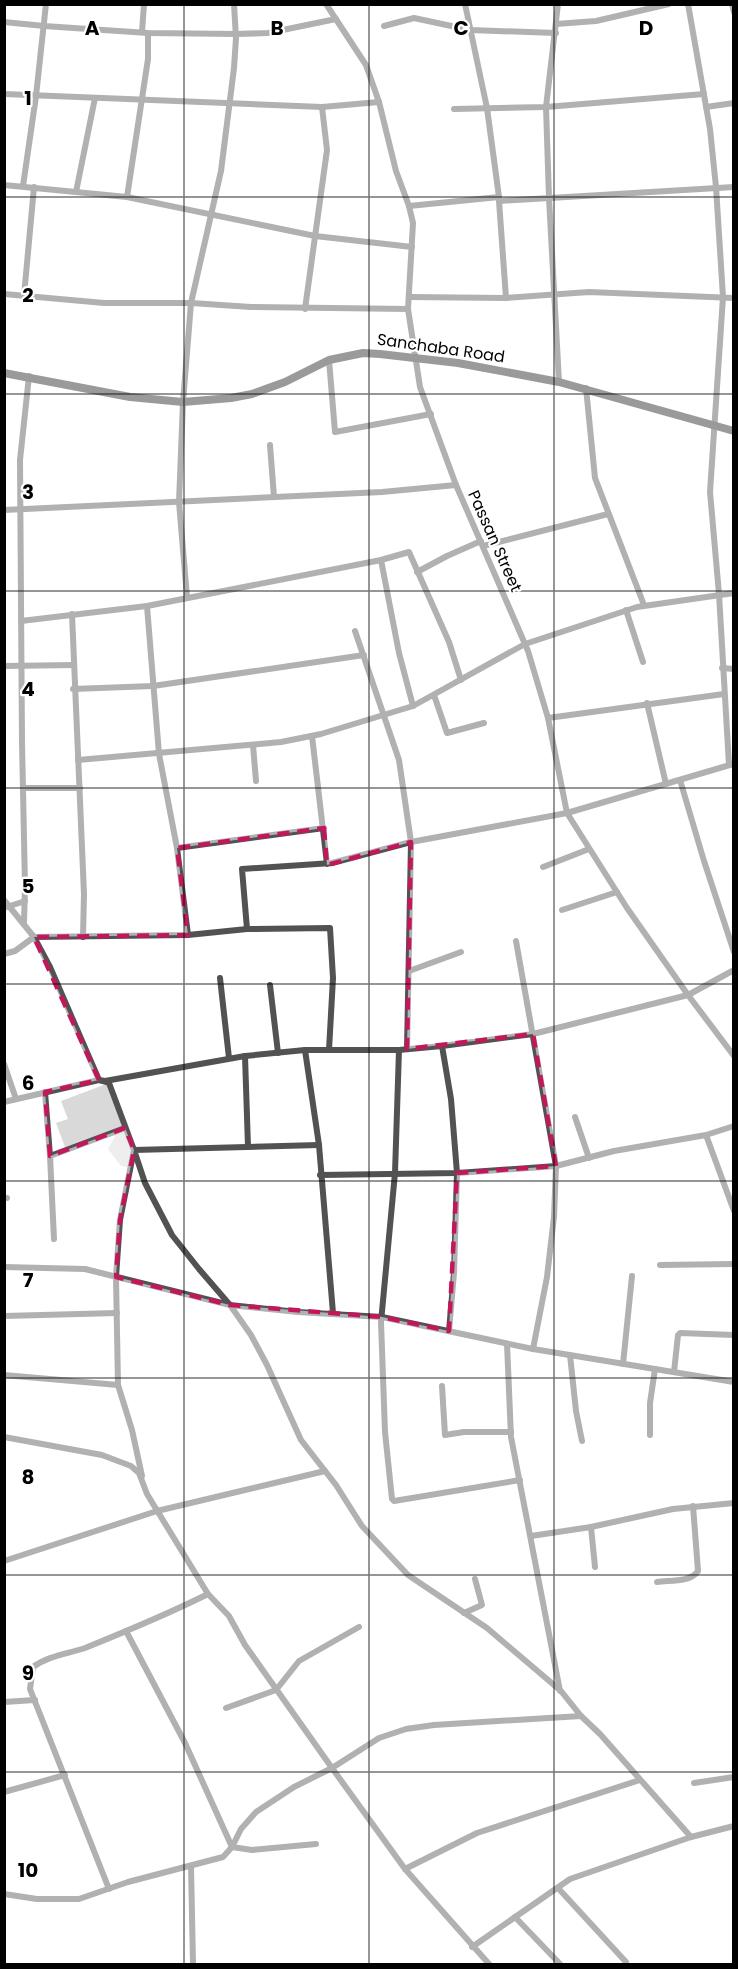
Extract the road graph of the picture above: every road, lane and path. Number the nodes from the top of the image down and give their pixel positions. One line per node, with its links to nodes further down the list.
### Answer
1 (46, 4): 14 (street)
2 (144, 4): 17 (street)
3 (234, 4): 19 (street)
4 (326, 4): 11 (street, Passan Street)
5 (465, 4): 16 (street)
6 (558, 4): 13 (street)
7 (669, 4): 13 (street)
8 (688, 4): 21 (street)
9 (732, 4): 10 (street)
10 (734, 12)
11 (336, 19): 19 (street); 25 (street, Passan Street)
12 (4, 22): 14 (street)
13 (556, 24): 18 (street)
14 (44, 26): 17 (street); 22 (street)
15 (384, 26): 16 (street)
16 (470, 30): 18 (street); 31 (street)
17 (145, 32): 19 (street); 24 (street)
18 (555, 33): 29 (street)
19 (236, 34): 27 (street)
20 (4, 94): 22 (street)
21 (704, 94): 29 (street); 30 (street)
22 (36, 96): 23 (street); 34 (street)
23 (95, 98): 24 (street); 38 (street)
24 (141, 100): 27 (street); 39 (street)
25 (379, 102): 28 (street); 42 (street, Passan Street)
26 (734, 102): 30 (street)
27 (229, 105): 28 (street); 43 (street)
28 (322, 107): 44 (street)
29 (546, 107): 31 (street); 40 (street)
30 (706, 107): 35 (street)
31 (487, 108): 32 (street); 41 (street)
32 (454, 109)
33 (4, 185): 34 (street)
34 (23, 186): 37 (street)
35 (716, 187): 36 (street); 40 (street); 50 (street)
36 (734, 187)
37 (34, 188): 38 (street); 48 (street)
38 (76, 192): 39 (street)
39 (127, 197): 43 (street)
40 (549, 198): 41 (street); 47 (street)
41 (499, 199): 42 (street); 51 (street)
42 (409, 206): 45 (street, Passan Street)
43 (210, 216): 44 (street); 53 (street)
44 (315, 237): 45 (street); 54 (street)
45 (412, 247): 49 (street, Passan Street)
46 (4, 294): 48 (street)
47 (554, 294): 50 (street); 51 (street); 60 (street)
48 (24, 296): 53 (street)
49 (409, 297): 51 (street); 55 (street, Passan Street)
50 (723, 297): 52 (street); 64 (street)
51 (506, 298)
52 (734, 298)
53 (191, 303): 54 (street); 62 (street)
54 (305, 309): 55 (street)
55 (408, 309): 56 (street, Passan Street)
56 (416, 358): 57 (street, Sanchaba Road); 60 (street, Sanchaba Road); 63 (street, Passan Street)
57 (329, 360): 62 (street, Sanchaba Road); 63 (street)
58 (4, 373): 59 (street, Sanchaba Road)
59 (29, 376): 62 (street, Sanchaba Road); 70 (street)
60 (559, 382): 61 (street, Sanchaba Road)
61 (586, 388): 64 (street, Sanchaba Road); 72 (street)
62 (183, 402): 69 (street)
63 (431, 414): 67 (street, Passan Street)
64 (715, 426): 65 (street, Sanchaba Road); 77 (street)
65 (734, 431)
66 (270, 445): 68 (street)
67 (456, 485): 68 (street); 73 (street, Passan Street)
68 (274, 497): 69 (street)
69 (179, 502): 70 (street); 78 (street)
70 (21, 509): 71 (street); 83 (street)
71 (4, 510)
72 (608, 514): 73 (street); 79 (street)
73 (482, 544): 75 (street); 85 (street, Passan Street)
74 (381, 560): 75 (street); 78 (street); 99 (street)
75 (417, 572): 93 (street)
76 (734, 593): 77 (street)
77 (719, 594): 79 (street); 91 (street)
78 (187, 597): 80 (street)
79 (644, 605): 81 (street)
80 (147, 606): 82 (street); 94 (street)
81 (626, 610): 85 (street); 87 (street)
82 (72, 614): 83 (street); 88 (street)
83 (21, 621): 90 (street)
84 (356, 631): 86 (street)
85 (525, 644): 93 (street); 101 (street, Passan Street)
86 (364, 655): 94 (street); 100 (street)
87 (643, 662)
88 (74, 665): 90 (street); 95 (street)
89 (4, 666): 90 (street)
90 (22, 666): 111 (street)
91 (723, 668): 92 (street); 96 (street)
92 (734, 669)
93 (461, 680): 97 (street)
94 (153, 686): 95 (street); 105 (street)
95 (73, 689): 106 (street)
96 (724, 694): 98 (street); 107 (street)
97 (434, 695): 99 (street); 102 (street)
98 (647, 703): 101 (street); 110 (street)
99 (414, 706): 100 (street)
100 (385, 716): 103 (street); 115 (street)
101 (548, 718): 113 (street, Passan Street)
102 (484, 723)
103 (312, 736): 104 (street); 114 (street)
104 (253, 745): 105 (street); 109 (street)
105 (159, 754): 106 (street); 116 (street)
106 (78, 760): 112 (street)
107 (731, 764): 108 (street)
108 (680, 780): 110 (street); 132 (street)
109 (256, 781)
110 (666, 784): 113 (street)
111 (23, 788): 112 (street); 122 (street)
112 (80, 788): 129 (street)
113 (567, 813): 115 (street); 117 (street, Passan Street)
114 (324, 828): 116 (street); 118 (street)
115 (411, 842): 118 (street); 134 (street)
116 (177, 848): 127 (street)
117 (589, 849): 119 (street); 120 (street, Passan Street)
118 (327, 864): 126 (street)
119 (543, 867)
120 (617, 892): 124 (street); 138 (street, Passan Street)
121 (4, 900): 123 (street)
122 (25, 901): 123 (street); 125 (street)
123 (7, 908): 125 (street)
124 (562, 910)
125 (24, 923): 128 (street)
126 (247, 929): 127 (street); 143 (street)
127 (188, 935): 129 (street)
128 (34, 937): 129 (street); 133 (street); 150 (street)
129 (83, 937)
130 (516, 941): 139 (street)
131 (461, 952): 134 (street)
132 (734, 952)
133 (4, 954)
134 (408, 971): 141 (street)
135 (220, 978): 148 (street)
136 (715, 980): 138 (street)
137 (270, 985): 145 (street)
138 (688, 995): 139 (street); 147 (street, Passan Street)
139 (533, 1034): 140 (street); 163 (street)
140 (442, 1046): 141 (street); 165 (street)
141 (407, 1049): 144 (street)
142 (305, 1050): 143 (street); 145 (street); 158 (street)
143 (329, 1050): 144 (street)
144 (399, 1050): 164 (street)
145 (278, 1053): 146 (street)
146 (245, 1056): 148 (street); 159 (street)
147 (734, 1056)
148 (229, 1058): 150 (street)
149 (4, 1064): 152 (street)
150 (99, 1080): 151 (street); 156 (street)
151 (45, 1092): 152 (street); 161 (street)
152 (16, 1099): 153 (street)
153 (4, 1102)
154 (576, 1117): 162 (street)
155 (734, 1126): 157 (street)
156 (125, 1128): 160 (street); 161 (street)
157 (706, 1135): 162 (street); 167 (street)
158 (319, 1145): 159 (street); 166 (street)
159 (248, 1146): 160 (street)
160 (134, 1150): 173 (street); 174 (street)
161 (50, 1156): 168 (street)
162 (589, 1158): 163 (street)
163 (556, 1166): 165 (street); 182 (street)
164 (395, 1173): 165 (street); 166 (street); 178 (street)
165 (457, 1173): 179 (street)
166 (320, 1175): 176 (street)
167 (734, 1211)
168 (54, 1239)
169 (734, 1264): 170 (street)
170 (660, 1265)
171 (4, 1268): 173 (street)
172 (632, 1276): 184 (street)
173 (116, 1277): 174 (street); 175 (street)
174 (230, 1305): 176 (street); 195 (street)
175 (117, 1313): 177 (street); 189 (street)
176 (333, 1313): 178 (street)
177 (4, 1316)
178 (382, 1317): 179 (street); 197 (street)
179 (449, 1331): 181 (street)
180 (734, 1335): 186 (street)
181 (507, 1344): 182 (street); 191 (street)
182 (533, 1349): 183 (street)
183 (570, 1355): 184 (street); 194 (street)
184 (623, 1364): 185 (street)
185 (655, 1369): 186 (street); 192 (street)
186 (674, 1372): 188 (street)
187 (4, 1375): 189 (street)
188 (734, 1383)
189 (118, 1386): 196 (street)
190 (442, 1386): 191 (street)
191 (511, 1432): 197 (street)
192 (650, 1435)
193 (4, 1437): 196 (street)
194 (582, 1441)
195 (325, 1471): 200 (street); 208 (street)
196 (143, 1480): 200 (street)
197 (520, 1480): 202 (street)
198 (734, 1503): 199 (street)
199 (693, 1506): 201 (street); 206 (street)
200 (157, 1511): 203 (street); 207 (street)
201 (591, 1527): 202 (street); 204 (street)
202 (531, 1536): 212 (street)
203 (4, 1561)
204 (595, 1567)
205 (475, 1580): 208 (street)
206 (657, 1582)
207 (208, 1594): 210 (street); 211 (street)
208 (464, 1613): 212 (street)
209 (359, 1628): 211 (street)
210 (126, 1631): 213 (street); 226 (street)
211 (276, 1689): 215 (street); 217 (street)
212 (561, 1692): 216 (street)
213 (35, 1700): 214 (street); 218 (street)
214 (4, 1702)
215 (226, 1708)
216 (581, 1716): 217 (street); 220 (street)
217 (332, 1768): 226 (street); 228 (street)
218 (65, 1775): 222 (street); 230 (street)
219 (734, 1777): 221 (street)
220 (639, 1780): 224 (street); 228 (street)
221 (694, 1783)
222 (4, 1792)
223 (734, 1826): 224 (street)
224 (691, 1837): 229 (street)
225 (316, 1844): 226 (street)
226 (232, 1847): 227 (street)
227 (191, 1866): 230 (street); 235 (street)
228 (405, 1869): 233 (street)
229 (558, 1888): 232 (street); 234 (street)
230 (109, 1889): 231 (street)
231 (4, 1894)
232 (515, 1917): 233 (street); 237 (street)
233 (472, 1947): 236 (street)
234 (626, 1962)
235 (193, 1965)
236 (489, 1965)
237 (560, 1965)

